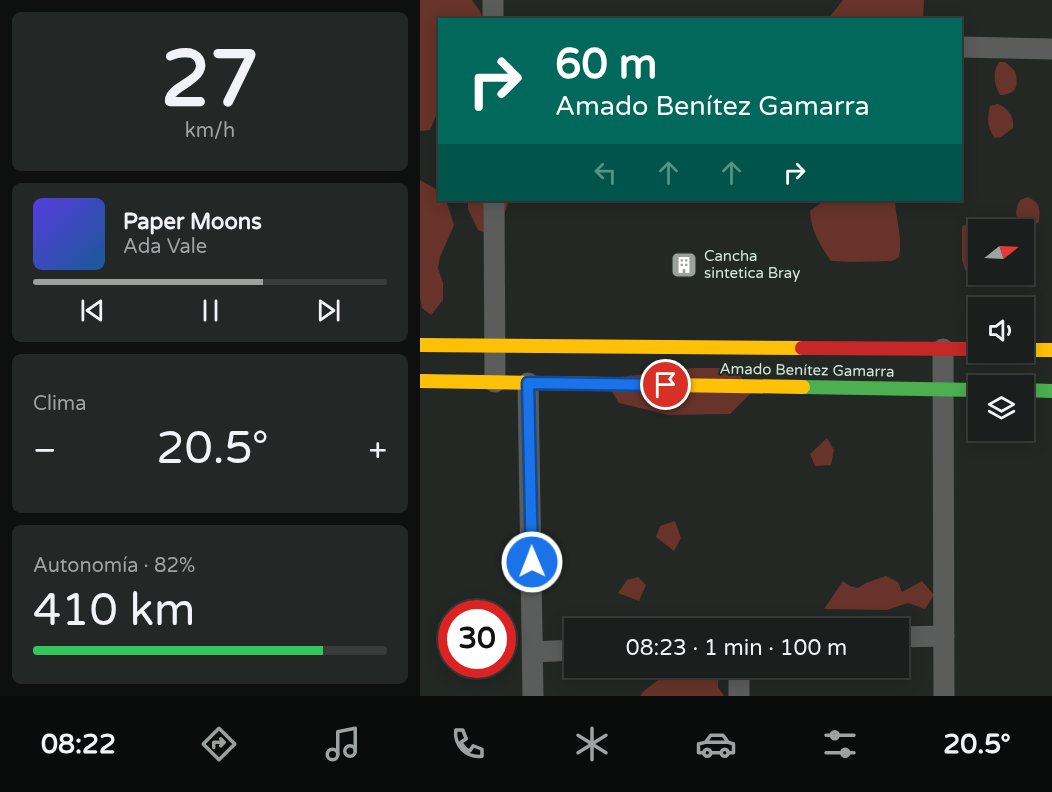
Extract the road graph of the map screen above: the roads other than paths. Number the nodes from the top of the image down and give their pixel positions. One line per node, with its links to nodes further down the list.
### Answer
1 (493, 0): 2 (street)
2 (493, 18)
3 (962, 48): 4 (street)
4 (1052, 48)
5 (494, 201): 7 (street)
6 (420, 345): 7 (main road, Amado Benítez Gamarra)
7 (495, 346): 8 (main road, Amado Benítez Gamarra); 13 (street)
8 (943, 349): 9 (main road, Amado Benítez Gamarra); 15 (street)
9 (968, 349)
10 (1034, 350): 11 (main road)
11 (1052, 350)
12 (420, 381): 13 (main road, Amado Benítez Gamarra)
13 (495, 382): 14 (main road, Amado Benítez Gamarra)
14 (528, 383): 15 (main road, Amado Benítez Gamarra); 22 (street)
15 (943, 389): 16 (main road, Amado Benítez Gamarra); 19 (street)
16 (968, 390)
17 (1034, 390): 18 (main road)
18 (1052, 391)
19 (944, 636): 20 (street); 26 (street)
20 (909, 638)
21 (564, 650): 22 (street)
22 (533, 651): 24 (street)
23 (739, 678): 25 (street)
24 (533, 696)
25 (739, 696)
26 (944, 696)

